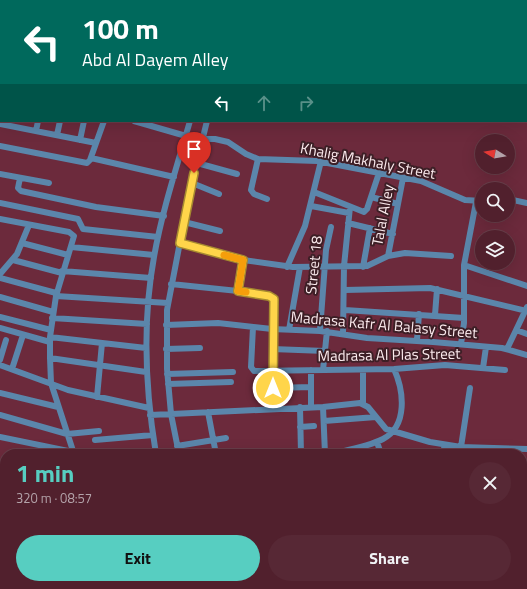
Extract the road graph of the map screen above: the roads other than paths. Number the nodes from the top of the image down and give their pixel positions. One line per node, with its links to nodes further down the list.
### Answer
1 (38, 122): 10 (street)
2 (60, 122): 11 (street)
3 (84, 122): 14 (street)
4 (104, 122): 15 (street)
5 (137, 122): 12 (street)
6 (190, 122): 12 (street)
7 (207, 122): 13 (street)
8 (0, 124): 9 (street)
9 (15, 124): 10 (street)
10 (36, 131): 11 (street)
11 (57, 135): 14 (street)
12 (186, 136): 24 (street)
13 (202, 139): 18 (street, Khalig Makhaly Street); 20 (street)
14 (80, 140): 15 (street)
15 (96, 143): 17 (street)
16 (0, 146): 17 (street)
17 (91, 158): 24 (street)
18 (258, 159): 19 (street, Khalig Makhaly Street); 31 (street)
19 (321, 161): 21 (street, Khalig Makhaly Street); 29 (street)
20 (197, 163): 23 (street); 28 (street)
21 (379, 173): 26 (street, Khalig Makhaly Street); 32 (street)
22 (0, 174): 25 (street)
23 (237, 174)
24 (174, 177): 41 (street)
25 (20, 178): 27 (street); 41 (street)
26 (403, 178): 33 (street, Khalig Makhaly Street); 36 (street, Talal Alley)
27 (49, 183)
28 (192, 183): 30 (street); 44 (street)
29 (314, 192): 38 (street); 39 (street)
30 (219, 194)
31 (267, 198)
32 (371, 198): 36 (street); 39 (street)
33 (475, 201)
34 (515, 201): 37 (street)
35 (0, 203): 51 (street)
36 (398, 204): 50 (street, Talal Alley)
37 (527, 204)
38 (311, 206): 40 (street); 65 (street)
39 (350, 206): 40 (street)
40 (349, 213): 45 (street)
41 (164, 216): 51 (street)
42 (0, 219): 46 (street)
43 (475, 219): 61 (street)
44 (184, 222): 49 (street); 53 (street)
45 (348, 223): 48 (street); 63 (street)
46 (29, 225): 52 (street); 54 (street)
47 (331, 227): 62 (street, Street 18)
48 (370, 228): 50 (street); 64 (street)
49 (220, 231)
50 (392, 234): 57 (street, Talal Alley)
51 (158, 237): 56 (street)
52 (22, 243): 55 (street); 59 (street)
53 (180, 243): 60 (street); 71 (street)
54 (71, 247): 55 (street); 56 (street)
55 (68, 255): 67 (street)
56 (154, 255): 70 (street)
57 (388, 256): 58 (street); 64 (street)
58 (451, 256)
59 (13, 260): 67 (street); 68 (street)
60 (243, 260): 65 (street); 75 (street)
61 (464, 265): 72 (street); 77 (street)
62 (326, 266): 63 (street); 66 (street); 95 (street, Street 18)
63 (344, 266): 64 (street); 74 (street)
64 (363, 266)
65 (287, 267): 66 (street)
66 (300, 267): 94 (street)
67 (62, 272): 70 (street); 76 (street)
68 (0, 274)
69 (0, 278): 76 (street)
70 (150, 278): 79 (street)
71 (172, 284): 75 (street); 80 (street)
72 (527, 286)
73 (437, 289): 74 (street); 77 (street); 85 (street)
74 (344, 290): 82 (street)
75 (238, 291): 92 (street)
76 (56, 294): 79 (street); 84 (street)
77 (464, 295): 81 (street); 87 (street)
78 (0, 297): 84 (street)
79 (149, 302): 80 (street); 88 (street)
80 (168, 303): 89 (street)
81 (526, 309): 96 (street)
82 (345, 310): 83 (street); 98 (street)
83 (419, 314): 85 (street); 103 (street)
84 (52, 315): 88 (street); 93 (street)
85 (435, 316): 87 (street)
86 (0, 317): 93 (street)
87 (464, 318): 105 (street)
88 (147, 324): 107 (street)
89 (166, 325): 90 (street, Madrasa Kafr Al Balasy Street); 109 (street)
90 (253, 327): 92 (street, Madrasa Kafr Al Balasy Street); 125 (street, Madrasa Al Plas Street)
91 (0, 328): 100 (street)
92 (272, 329): 94 (street, Madrasa Kafr Al Balasy Street); 110 (street)
93 (50, 330): 102 (street)
94 (289, 330): 95 (street, Madrasa Kafr Al Balasy Street)
95 (320, 330): 97 (street, Madrasa Kafr Al Balasy Street)
96 (516, 330): 99 (street); 111 (street)
97 (327, 331): 98 (street, Madrasa Kafr Al Balasy Street); 112 (street)
98 (343, 334): 103 (street, Madrasa Kafr Al Balasy Street)
99 (527, 334)
100 (23, 335): 102 (street); 119 (street)
101 (6, 340): 115 (street)
102 (50, 340): 104 (street); 114 (street)
103 (417, 340): 105 (street, Madrasa Kafr Al Balasy Street)
104 (102, 343): 107 (street); 117 (street)
105 (461, 344): 106 (street, Madrasa Kafr Al Balasy Street)
106 (486, 347): 111 (street, Madrasa Kafr Al Balasy Street); 118 (street)
107 (146, 348): 126 (street)
108 (200, 348): 109 (street)
109 (166, 349): 128 (street)
110 (272, 349): 112 (street); 125 (street)
111 (507, 349): 113 (street, Madrasa Kafr Al Balasy Street)
112 (325, 351): 122 (street)
113 (527, 355)
114 (50, 358): 117 (street); 130 (street)
115 (0, 360)
116 (0, 365): 119 (street)
117 (100, 365): 126 (street); 136 (street)
118 (484, 368): 120 (street, Madrasa Al Plas Street); 124 (street, Madrasa Al Plas Street)
119 (12, 369): 130 (street)
120 (394, 369): 123 (street, Madrasa Al Plas Street); 152 (street)
121 (310, 370): 122 (street, Madrasa Al Plas Street); 125 (street, Madrasa Al Plas Street); 132 (street)
122 (323, 370): 123 (street, Madrasa Al Plas Street)
123 (363, 370): 137 (street)
124 (505, 370)
125 (273, 371): 133 (street)
126 (146, 372): 143 (street)
127 (233, 372): 128 (street)
128 (167, 374): 131 (street)
129 (231, 382): 131 (street)
130 (51, 383): 136 (street); 138 (street)
131 (168, 384): 145 (street)
132 (311, 387): 133 (street); 140 (street)
133 (273, 388): 142 (street)
134 (470, 388): 163 (street)
135 (0, 393): 138 (street)
136 (96, 397): 143 (street)
137 (363, 404): 141 (street); 147 (street)
138 (58, 407): 153 (street)
139 (300, 407): 140 (street); 142 (street); 150 (street)
140 (311, 407): 141 (street)
141 (323, 407): 148 (street)
142 (275, 408): 144 (street)
143 (149, 411): 145 (street); 154 (street)
144 (208, 412): 145 (street); 158 (street)
145 (172, 414): 160 (street)
146 (0, 415): 153 (street)
147 (376, 417): 148 (street); 152 (street)
148 (324, 421): 170 (street)
149 (314, 426): 150 (street)
150 (300, 427): 169 (street)
151 (99, 431): 153 (street)
152 (393, 432): 159 (street); 161 (street)
153 (67, 434): 165 (street)
154 (153, 434): 157 (street); 166 (street)
155 (0, 437): 164 (street)
156 (226, 438): 158 (street)
157 (95, 440)
158 (213, 440): 160 (street); 168 (street)
159 (377, 442): 162 (street); 172 (street)
160 (177, 446): 167 (street)
161 (446, 446): 163 (street); 173 (street)
162 (359, 447): 171 (street)
163 (462, 447): 174 (street)
164 (55, 449)
165 (72, 449)
166 (155, 449)
167 (178, 449)
168 (215, 449)
169 (301, 449)
170 (325, 449)
171 (353, 449)
172 (379, 449)
173 (444, 449)
174 (527, 449)

